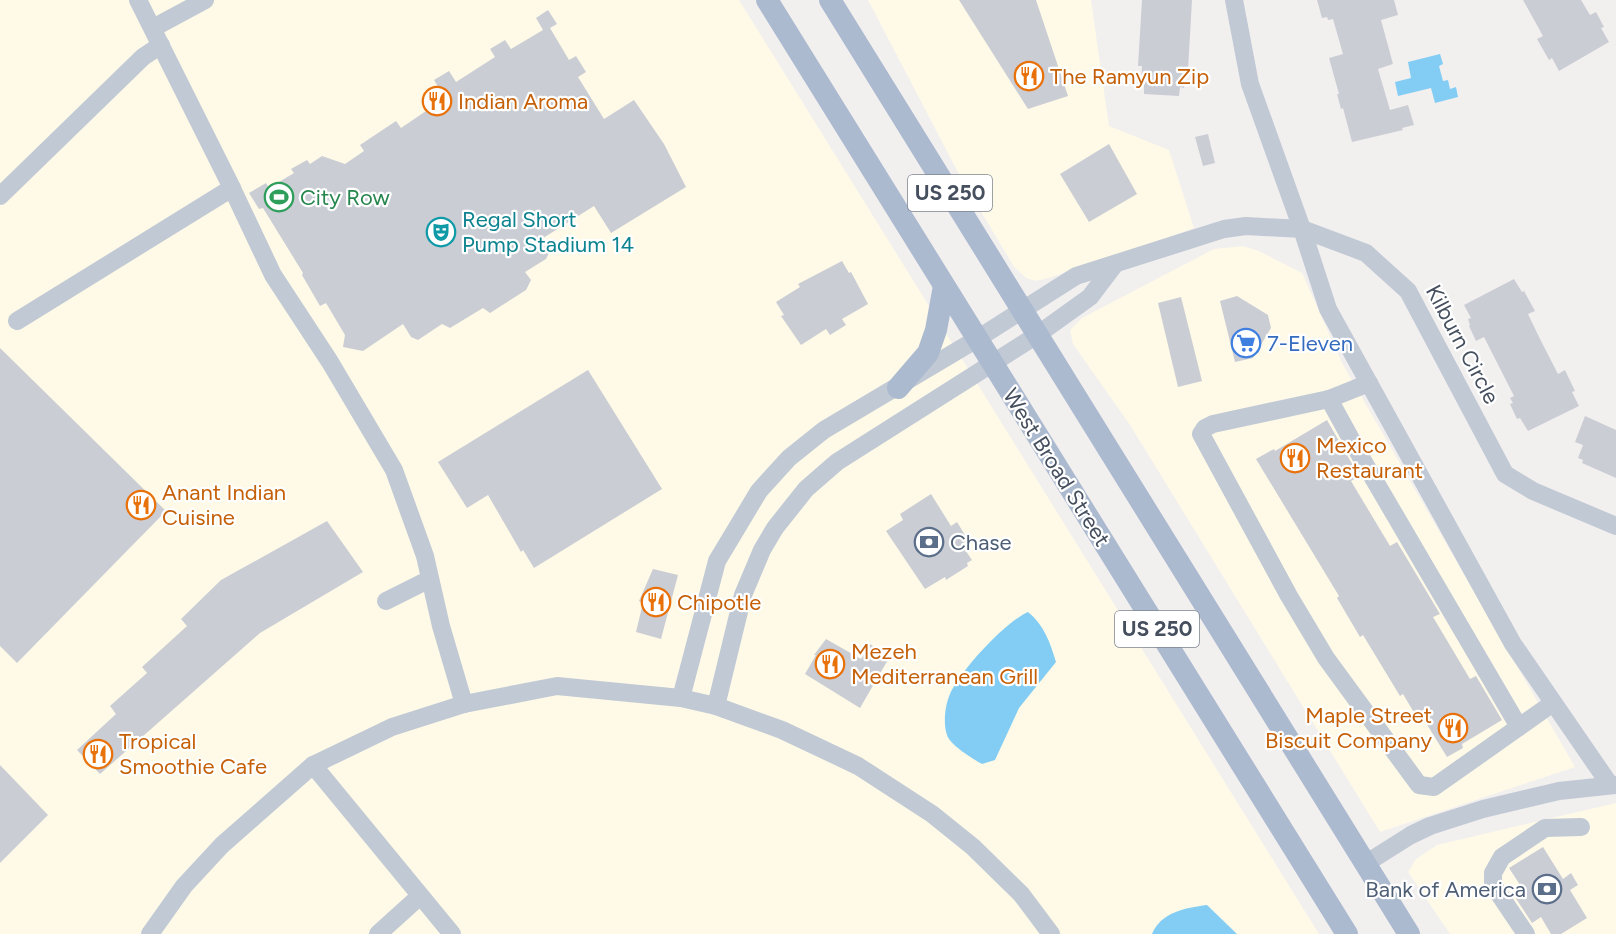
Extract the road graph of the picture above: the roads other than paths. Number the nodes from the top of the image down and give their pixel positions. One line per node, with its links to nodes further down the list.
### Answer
1 (138, 0): 6 (street)
2 (205, 0): 6 (street)
3 (767, 0): 12 (main road, West Broad Street / US 250)
4 (830, 0): 13 (main road, US 250)
5 (1234, 0): 10 (street)
6 (153, 28): 7 (street)
7 (161, 45): 8 (street); 9 (street)
8 (232, 188): 14 (street); 22 (street)
9 (0, 196)
10 (1302, 229): 11 (street); 18 (street); 21 (street, Kilburn Circle)
11 (1115, 264): 13 (street); 15 (street)
12 (944, 286): 16 (main road, West Broad Street / US 250); 19 (main road)
13 (1022, 311): 15 (main road, US 250); 16 (street)
14 (17, 321)
15 (1037, 335): 17 (street); 32 (main road, US 250)
16 (977, 339): 17 (main road, West Broad Street / US 250); 19 (street)
17 (992, 364): 27 (street); 38 (main road, West Broad Street / US 250)
18 (1369, 382): 20 (street); 25 (street)
19 (898, 388): 24 (street)
20 (1329, 399): 28 (street); 28 (street)
21 (1616, 526)
22 (430, 579): 23 (street); 26 (street)
23 (386, 601)
24 (681, 698): 26 (street); 27 (street)
25 (1553, 703): 28 (street); 30 (street)
26 (464, 704): 29 (street)
27 (716, 706): 37 (street)
28 (1519, 727)
29 (313, 765): 33 (street); 34 (street)
30 (1613, 785): 32 (street)
31 (1581, 827): 40 (street)
32 (1365, 864): 39 (main road, US 250)
33 (420, 896): 35 (street); 36 (street)
34 (150, 934)
35 (378, 934)
36 (452, 934)
37 (1051, 934)
38 (1347, 934)
39 (1409, 934)
40 (1526, 934)

